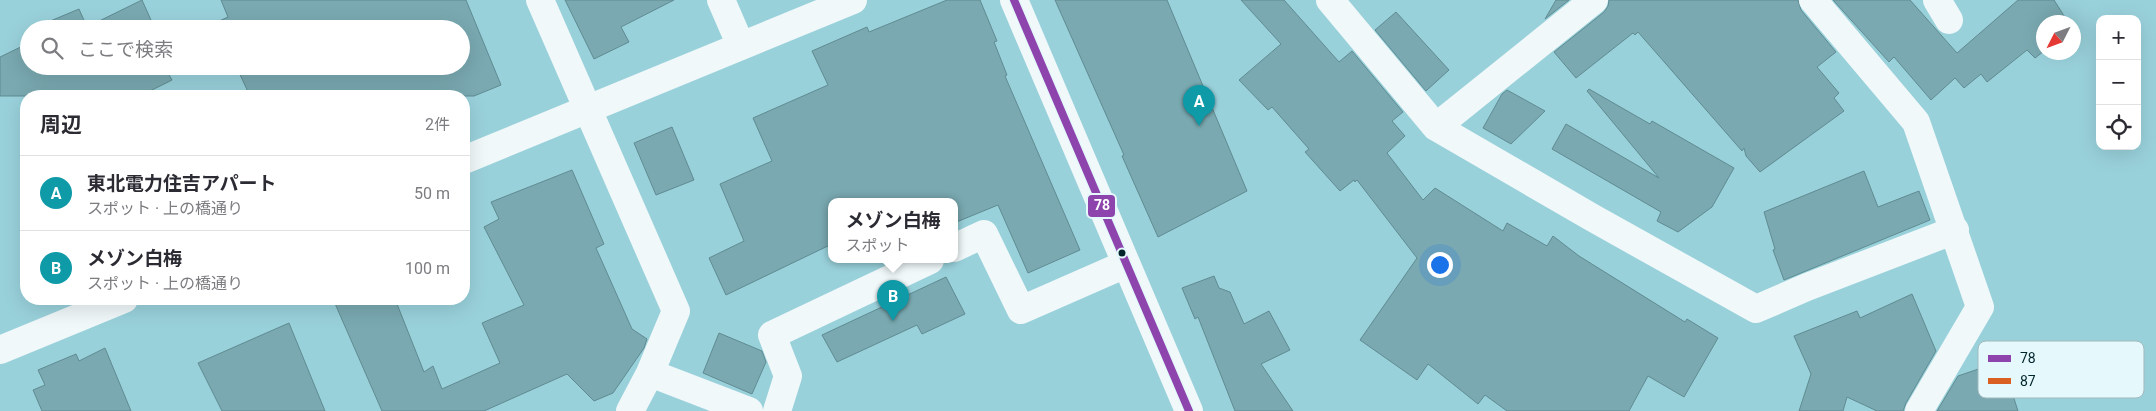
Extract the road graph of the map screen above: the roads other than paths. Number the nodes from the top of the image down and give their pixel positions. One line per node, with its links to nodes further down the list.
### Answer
1 (540, 0): 9 (street)
2 (721, 0): 8 (street)
3 (853, 0): 8 (street)
4 (1014, 0): 15 (street)
5 (1330, 0): 10 (street)
6 (1594, 0): 10 (street)
7 (1813, 0): 12 (street)
8 (741, 46): 9 (street)
9 (588, 109): 11 (street); 18 (street)
10 (1436, 127): 12 (street)
11 (470, 158)
12 (1955, 230): 23 (street)
13 (958, 246): 15 (street)
14 (924, 263): 21 (street)
15 (1126, 264): 22 (street)
16 (109, 305): 17 (street)
17 (0, 350)
18 (650, 373): 19 (street); 20 (street)
19 (630, 411)
20 (750, 411)
21 (777, 411)
22 (1189, 411)
23 (1919, 411)

